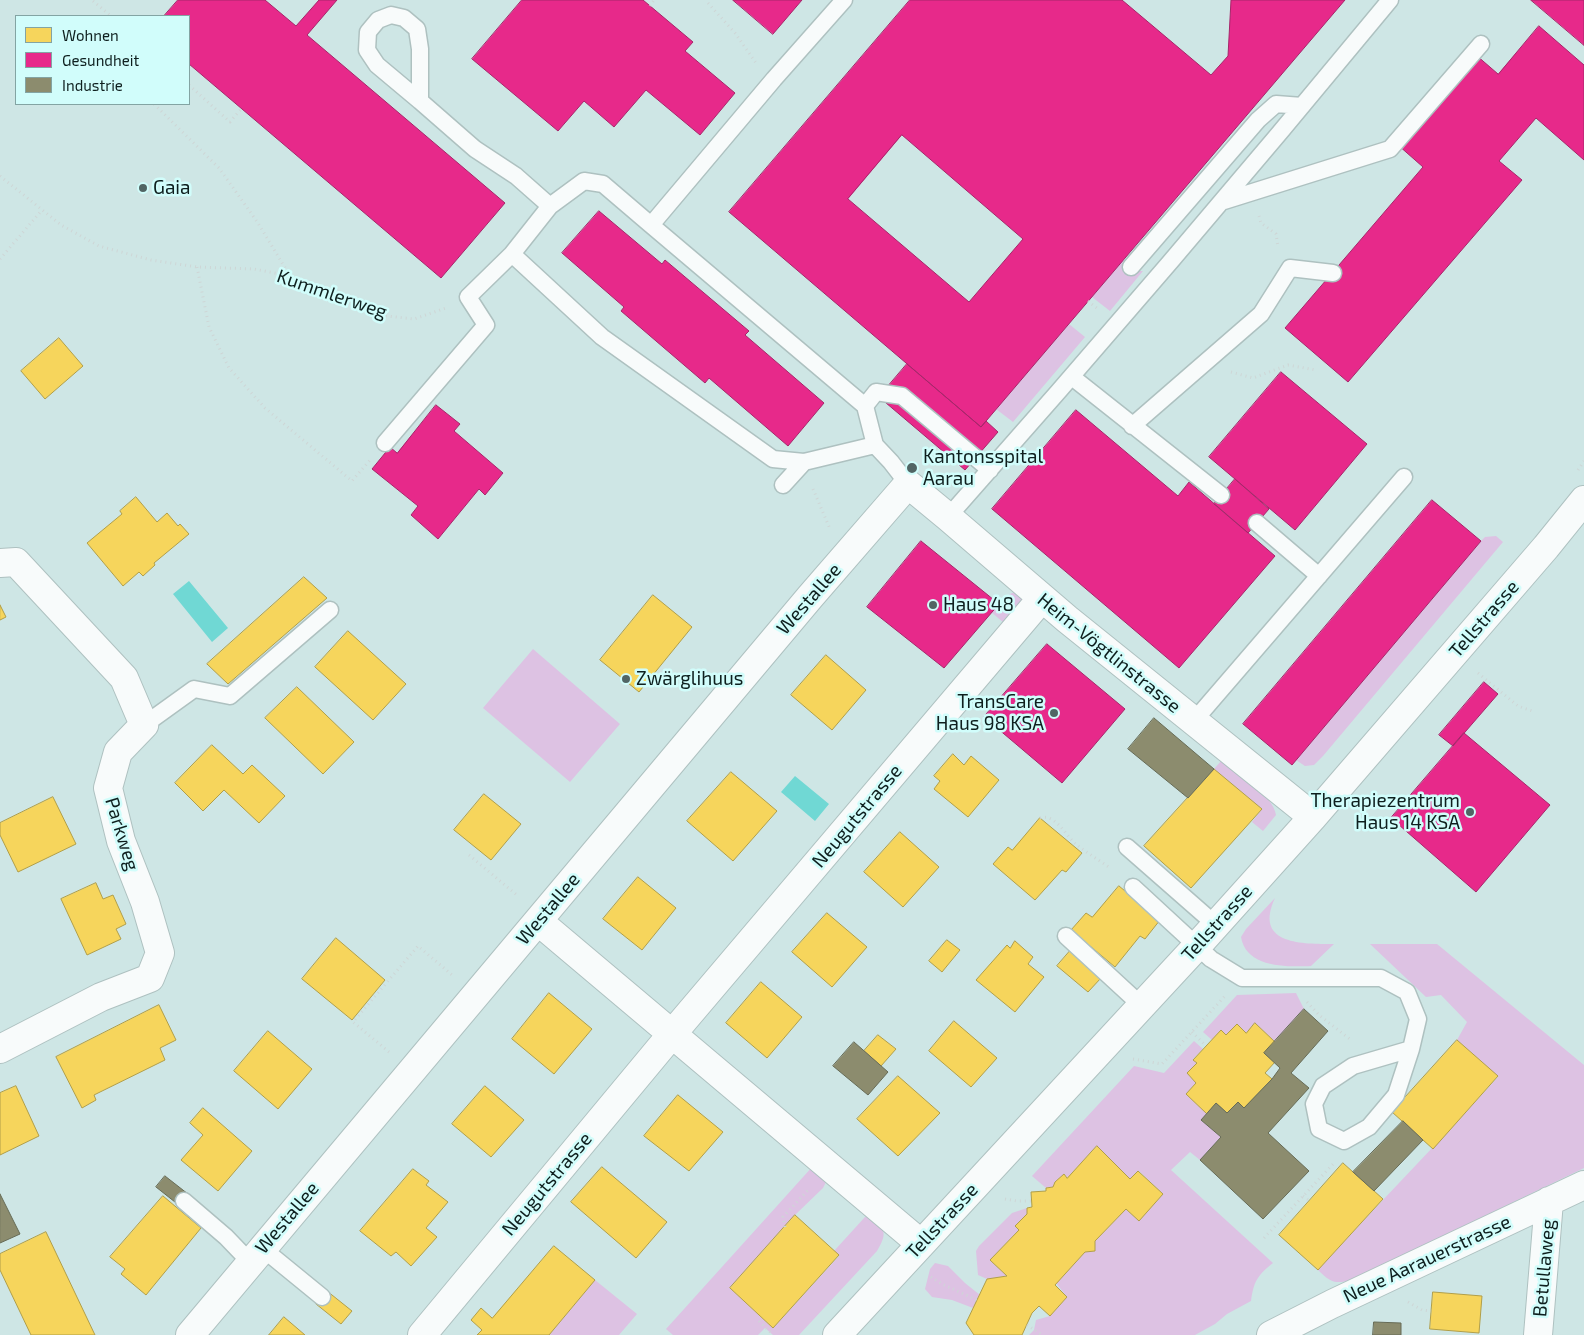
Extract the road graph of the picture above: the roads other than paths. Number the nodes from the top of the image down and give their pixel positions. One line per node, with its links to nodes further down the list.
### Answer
1 (844, 0): 8 (lane)
2 (1390, 0): 5 (lane)
3 (1481, 44): 6 (lane)
4 (420, 101): 4 (lane); 7 (lane)
5 (1302, 106): 6 (lane); 10 (lane)
6 (1224, 200): 12 (lane)
7 (550, 206): 8 (lane); 9 (lane)
8 (651, 225): 13 (lane)
9 (512, 254): 15 (lane); 17 (lane)
10 (1131, 267)
11 (1333, 272): 14 (lane)
12 (1072, 377): 14 (lane); 18 (lane)
13 (865, 406): 16 (lane); 18 (lane)
14 (1132, 426): 22 (lane)
15 (385, 443)
16 (875, 445): 17 (lane); 20 (lane)
17 (804, 462): 21 (lane)
18 (990, 470): 24 (lane)
19 (1404, 477): 27 (lane)
20 (908, 484): 24 (street, Heim-Vögtlinstrasse); 35 (street, Westallee)
21 (783, 485)
22 (1221, 496)
23 (1584, 500): 32 (street, Tellstrasse)
24 (948, 517): 28 (street, Heim-Vögtlinstrasse)
25 (1257, 523): 27 (lane)
26 (0, 563): 31 (street)
27 (1319, 576): 30 (lane)
28 (1042, 598): 30 (street, Heim-Vögtlinstrasse); 40 (street, Neugutstrasse)
29 (330, 610): 31 (lane)
30 (1193, 722): 32 (street, Heim-Vögtlinstrasse)
31 (144, 725): 41 (street, Parkweg)
32 (1313, 817): 36 (street, Tellstrasse)
33 (1127, 847): 36 (lane)
34 (1133, 887): 38 (lane)
35 (538, 921): 40 (street); 47 (street, Westallee)
36 (1216, 925): 38 (street, Tellstrasse)
37 (1066, 936): 39 (lane)
38 (1197, 946): 39 (street, Tellstrasse); 42 (lane)
39 (1142, 1006): 46 (street, Tellstrasse)
40 (672, 1034): 46 (street); 50 (street, Neugutstrasse)
41 (0, 1049)
42 (1411, 1049): 42 (lane)
43 (1584, 1185): 45 (street, Neue Aarauerstrasse)
44 (184, 1200): 47 (lane)
45 (1549, 1201): 52 (street, Neue Aarauerstrasse); 53 (street, Betullaweg)
46 (920, 1243): 51 (street, Tellstrasse)
47 (256, 1255): 48 (lane); 49 (street, Westallee)
48 (322, 1297)
49 (190, 1335)
50 (422, 1335)
51 (837, 1335)
52 (1271, 1335)
53 (1538, 1335)

